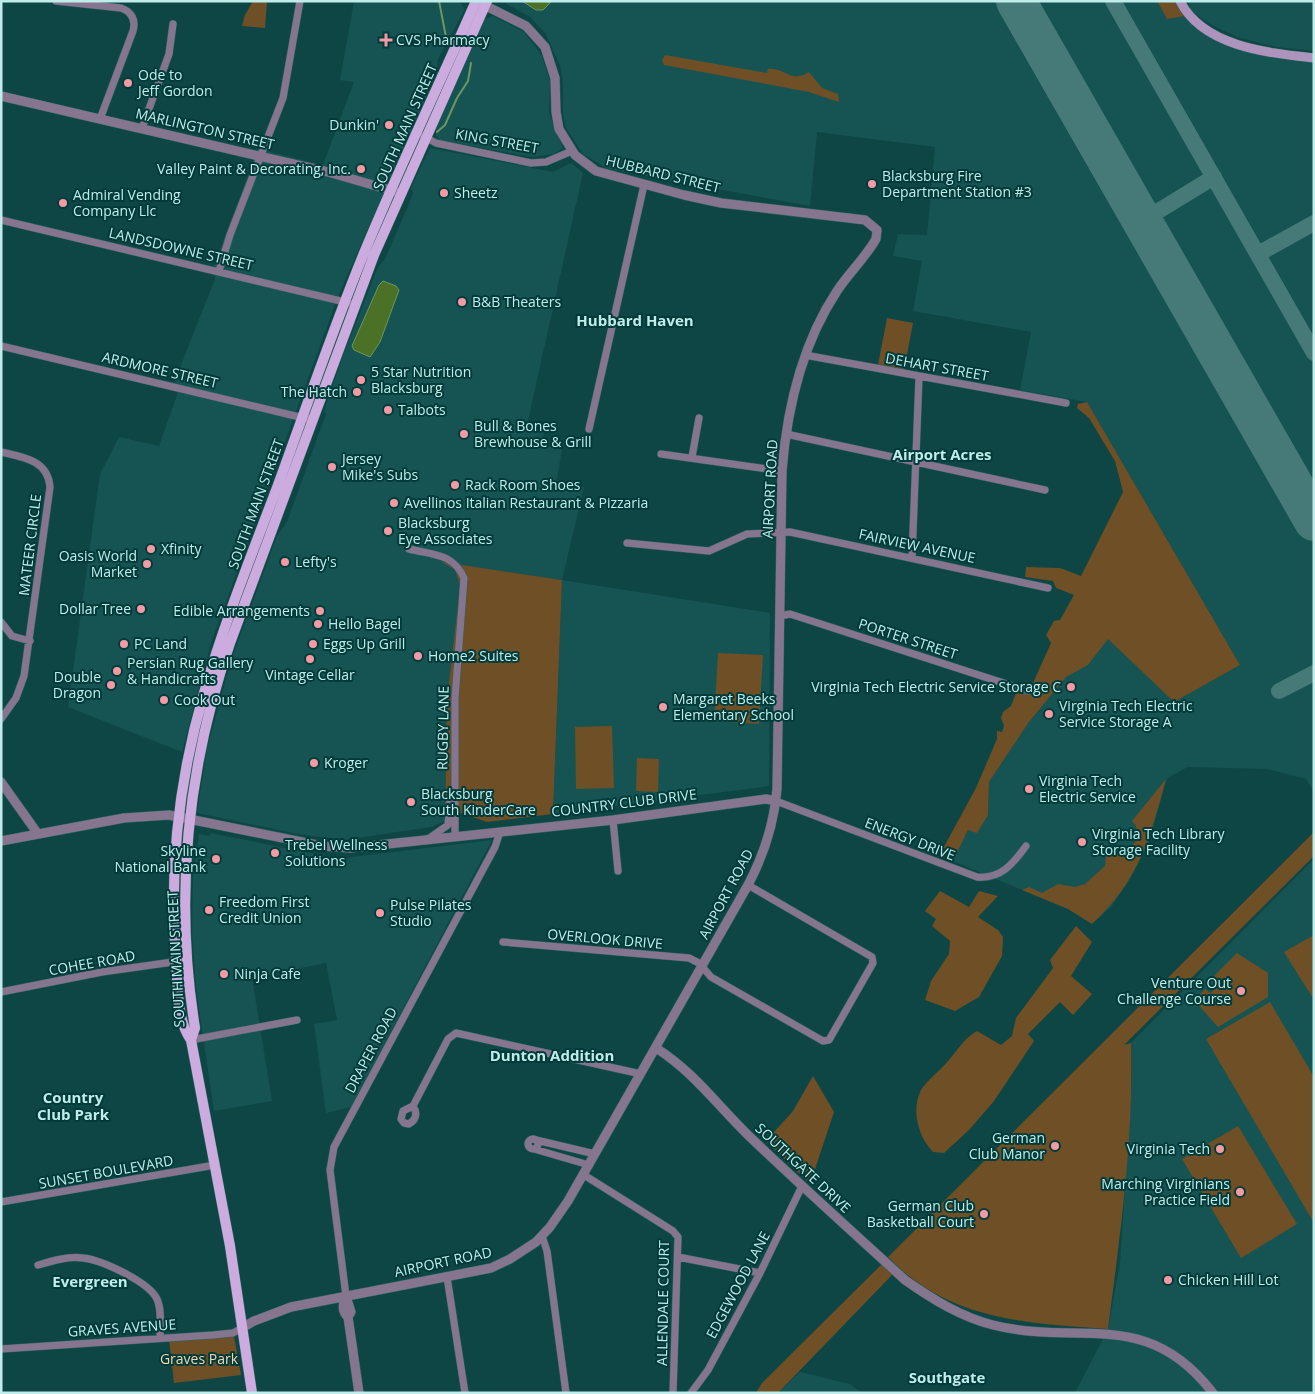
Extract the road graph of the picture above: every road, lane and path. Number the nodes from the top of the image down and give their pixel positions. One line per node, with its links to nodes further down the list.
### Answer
1 (56, 1): 8 (street)
2 (300, 1): 12 (street)
3 (1180, 1): 6 (main road)
4 (482, 2): 10 (main road, SOUTH MAIN STREET); 11 (street, HUBBARD STREET)
5 (172, 24): 9 (street)
6 (1314, 58)
7 (1, 96): 8 (street, MARLINGTON STREET)
8 (100, 119): 9 (street, MARLINGTON STREET)
9 (142, 128): 12 (street, MARLINGTON STREET)
10 (422, 135): 11 (street, KING STREET); 14 (main road, SOUTH MAIN STREET)
11 (572, 151): 13 (street, HUBBARD STREET)
12 (261, 156): 14 (street, MARLINGTON STREET); 17 (street)
13 (644, 184): 16 (street, HUBBARD STREET); 25 (street)
14 (396, 192): 18 (main road, SOUTH MAIN STREET)
15 (1, 220): 17 (street, LANDSDOWNE STREET)
16 (875, 227): 20 (street, AIRPORT ROAD)
17 (219, 271): 18 (street, LANDSDOWNE STREET)
18 (350, 304): 23 (main road, SOUTH MAIN STREET)
19 (1, 346): 23 (street, ARDMORE STREET)
20 (805, 355): 21 (street, DEHART STREET); 26 (street, AIRPORT ROAD)
21 (919, 377): 22 (street, DEHART STREET); 30 (street)
22 (1066, 403)
23 (307, 418): 46 (main road, SOUTH MAIN STREET)
24 (699, 418): 29 (street)
25 (588, 429)
26 (786, 434): 30 (street); 31 (street, AIRPORT ROAD)
27 (1, 452): 40 (street, MATEER CIRCLE)
28 (661, 454): 29 (street)
29 (692, 457): 31 (street)
30 (915, 462): 32 (street); 36 (street)
31 (782, 471): 33 (street, AIRPORT ROAD)
32 (1046, 490)
33 (781, 532): 34 (street, FAIRVIEW AVENUE); 36 (street, FAIRVIEW AVENUE); 38 (street, AIRPORT ROAD)
34 (627, 542)
35 (409, 549): 44 (street, RUGBY LANE)
36 (912, 558): 37 (street, FAIRVIEW AVENUE)
37 (1048, 588)
38 (780, 616): 41 (street, PORTER STREET); 45 (street, AIRPORT ROAD)
39 (1, 622): 40 (street)
40 (30, 641): 42 (street, MATEER CIRCLE)
41 (1028, 691)
42 (1, 719)
43 (1, 782): 49 (street)
44 (454, 794): 50 (street, RUGBY LANE); 51 (street, RUGBY LANE)
45 (776, 801): 47 (street, COUNTRY CLUB DRIVE); 53 (street, ENERGY DRIVE); 55 (street, AIRPORT ROAD)
46 (184, 818): 49 (street, COUNTRY CLUB DRIVE); 51 (street, COUNTRY CLUB DRIVE); 57 (main road, SOUTH MAIN STREET); 58 (main road, SOUTH MAIN STREET)
47 (612, 820): 48 (street, COUNTRY CLUB DRIVE); 54 (street)
48 (500, 832): 50 (street, COUNTRY CLUB DRIVE); 77 (street, DRAPER ROAD)
49 (38, 834): 52 (street, COUNTRY CLUB DRIVE)
50 (456, 837): 51 (street, COUNTRY CLUB DRIVE)
51 (425, 840)
52 (1, 841)
53 (1026, 846)
54 (618, 871)
55 (748, 885): 59 (street, AIRPORT ROAD); 59 (street, OVERLOOK DRIVE)
56 (503, 942): 59 (street, OVERLOOK DRIVE)
57 (187, 960): 58 (street, COHEE ROAD); 62 (main road, SOUTH MAIN STREET)
58 (176, 962): 60 (street, COHEE ROAD); 62 (main road, SOUTH MAIN STREET)
59 (702, 967): 63 (street, AIRPORT ROAD)
60 (1, 992)
61 (297, 1020): 62 (street)
62 (191, 1040): 67 (main road, SOUTH MAIN STREET)
63 (656, 1048): 64 (street, AIRPORT ROAD); 70 (street, SOUTHGATE DRIVE)
64 (641, 1074): 65 (street); 66 (street, AIRPORT ROAD)
65 (413, 1106)
66 (595, 1154): 68 (street, AIRPORT ROAD); 68 (street)
67 (215, 1165): 71 (street, SUNSET BOULEVARD); 78 (main road, SOUTH MAIN STREET)
68 (589, 1165): 69 (street, AIRPORT ROAD)
69 (584, 1174): 72 (street, AIRPORT ROAD); 73 (street, ALLENDALE COURT)
70 (802, 1186): 75 (street, EDGEWOOD LANE); 87 (street, SOUTHGATE DRIVE)
71 (1, 1202)
72 (542, 1236): 76 (street, AIRPORT ROAD); 84 (street)
73 (678, 1257): 75 (street); 85 (street, ALLENDALE COURT)
74 (38, 1266): 79 (street)
75 (760, 1273): 86 (street, EDGEWOOD LANE)
76 (447, 1277): 77 (street, AIRPORT ROAD); 83 (street)
77 (346, 1296): 78 (street, AIRPORT ROAD); 82 (street, DRAPER ROAD)
78 (242, 1328): 79 (street, GRAVES AVENUE); 81 (main road, SOUTH MAIN STREET)
79 (160, 1338): 80 (street, GRAVES AVENUE)
80 (1, 1349)
81 (252, 1393)
82 (359, 1393)
83 (464, 1393)
84 (566, 1393)
85 (673, 1393)
86 (691, 1393)
87 (1213, 1393)

